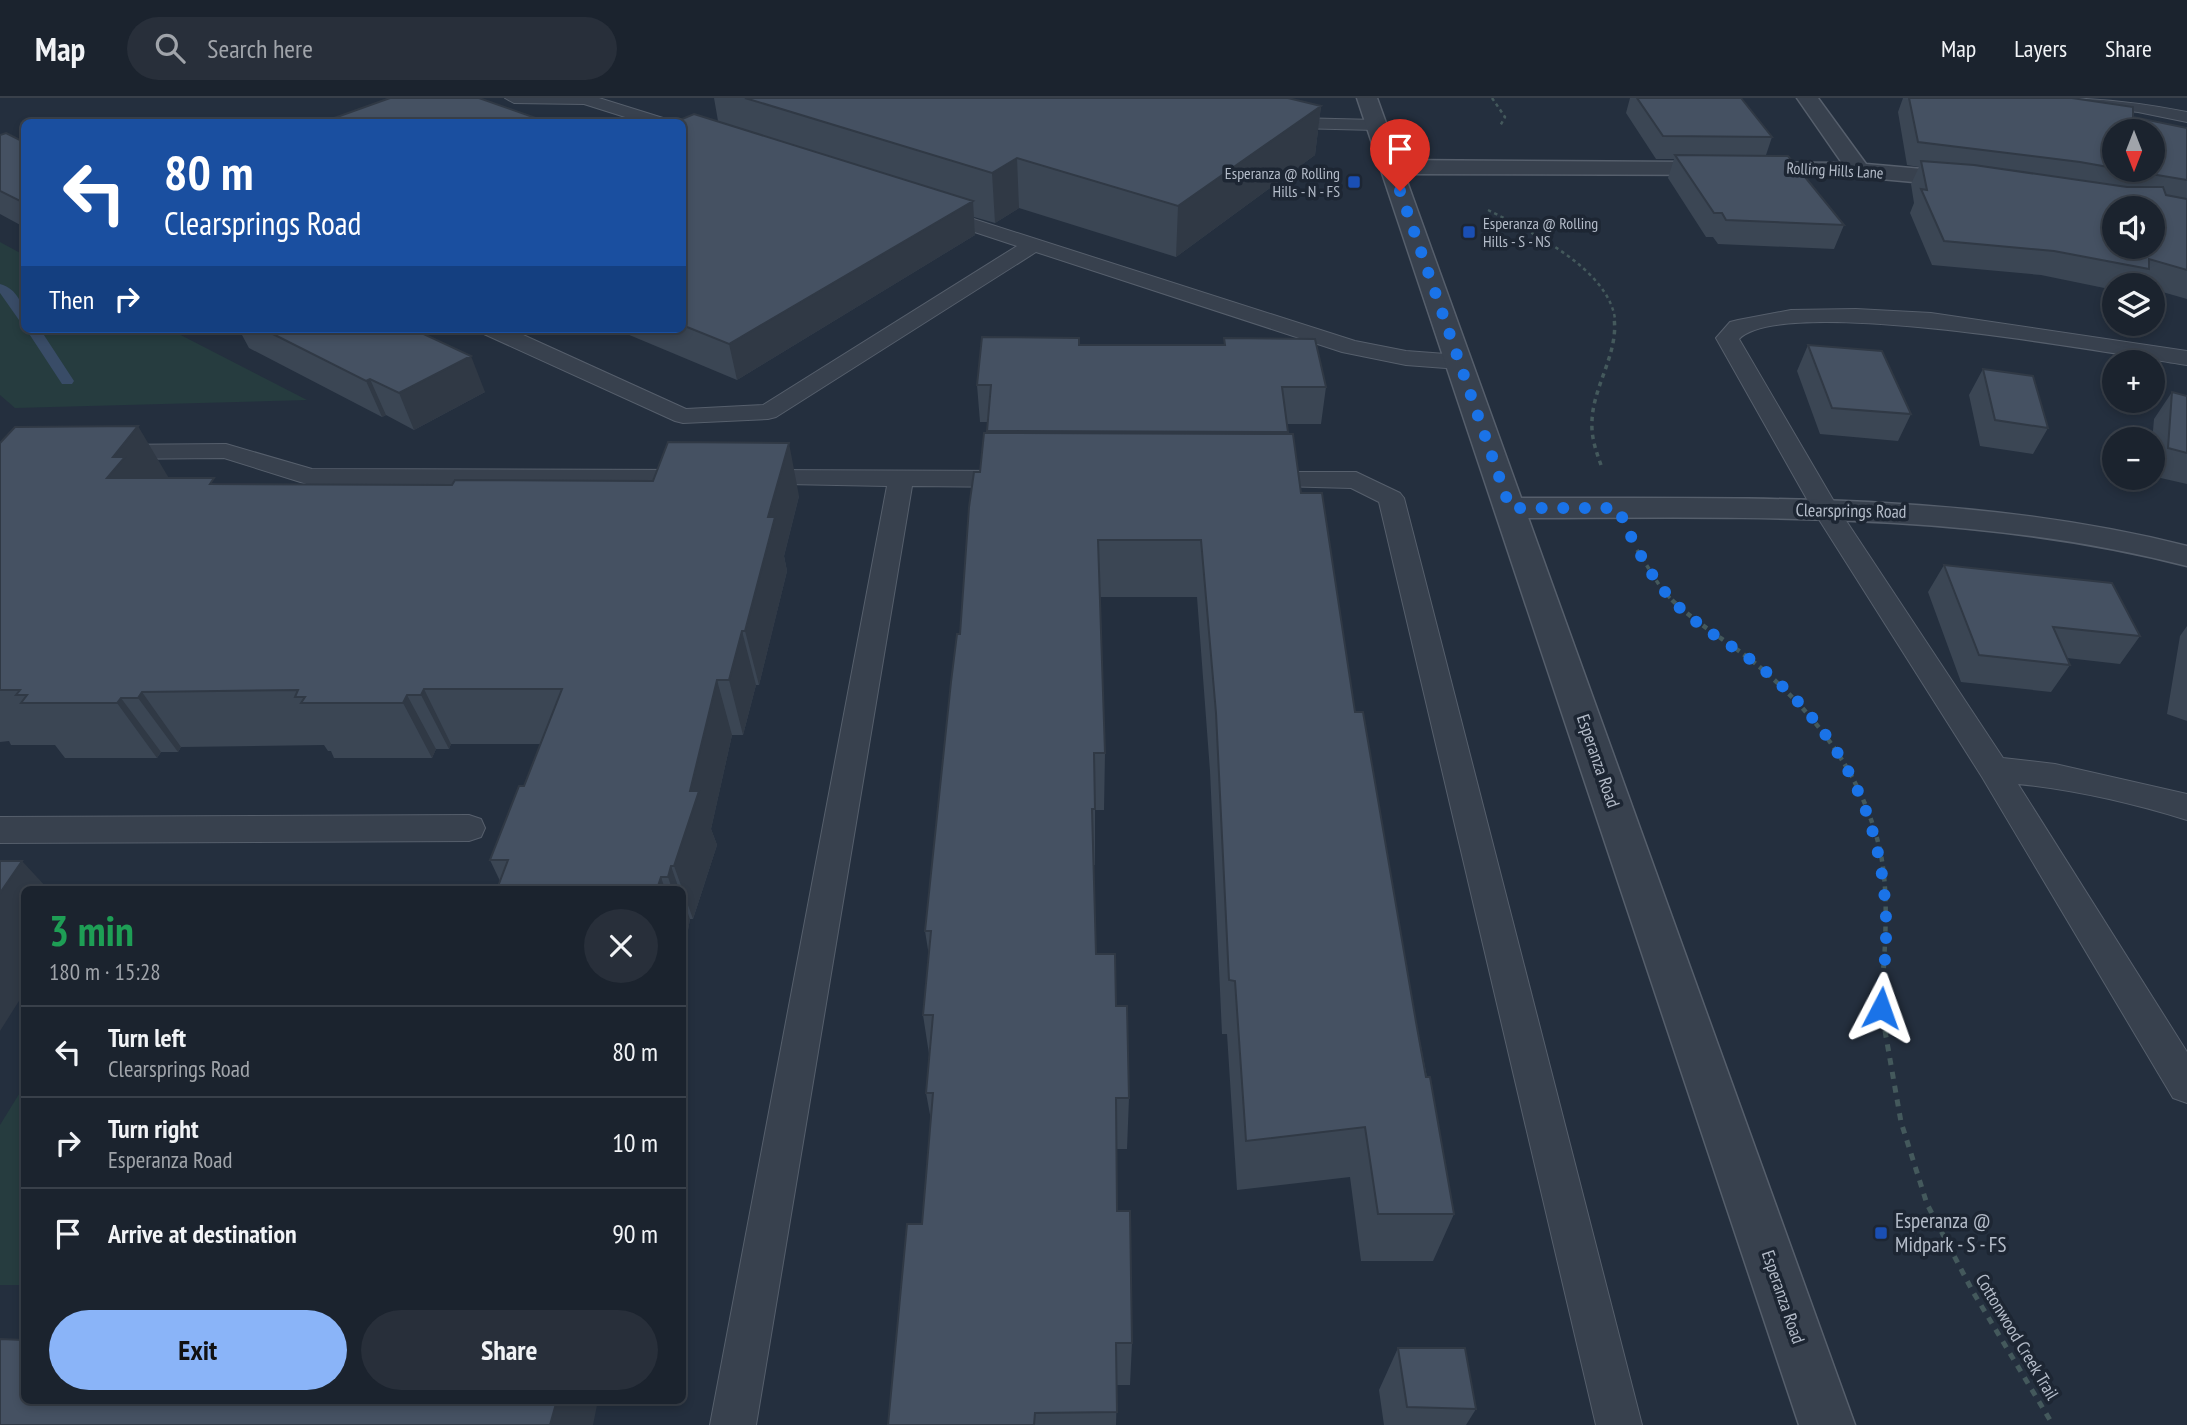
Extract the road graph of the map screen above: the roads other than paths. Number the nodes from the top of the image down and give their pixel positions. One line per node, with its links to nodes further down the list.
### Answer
1 (514, 98): 7 (lane)
2 (1193, 98): 8 (lane)
3 (1367, 98): 8 (street, Esperanza Road)
4 (1807, 98): 10 (street)
5 (2061, 98): 6 (lane)
6 (2187, 117)
7 (648, 119)
8 (1376, 125): 9 (street, Esperanza Road)
9 (1392, 167): 10 (street, Rolling Hills Lane); 16 (street, Esperanza Road)
10 (1859, 170): 11 (street, Rolling Hills Lane)
11 (1990, 183)
12 (916, 207): 13 (lane)
13 (1033, 245): 14 (lane); 16 (lane)
14 (501, 333)
15 (2187, 358): 22 (lane)
16 (1459, 362): 21 (street, Esperanza Road)
17 (81, 452): 18 (lane)
18 (901, 478): 19 (lane); 29 (lane)
19 (1039, 479)
20 (1232, 480): 30 (lane)
21 (1510, 508): 22 (street, Clearsprings Road); 31 (street, Esperanza Road)
22 (1826, 510): 23 (street, Clearsprings Road); 24 (lane)
23 (2187, 556)
24 (1993, 769): 25 (lane); 28 (lane)
25 (2187, 808)
26 (469, 828): 27 (lane)
27 (0, 830)
28 (2187, 1086)
29 (733, 1425)
30 (1619, 1425)
31 (1827, 1425)

